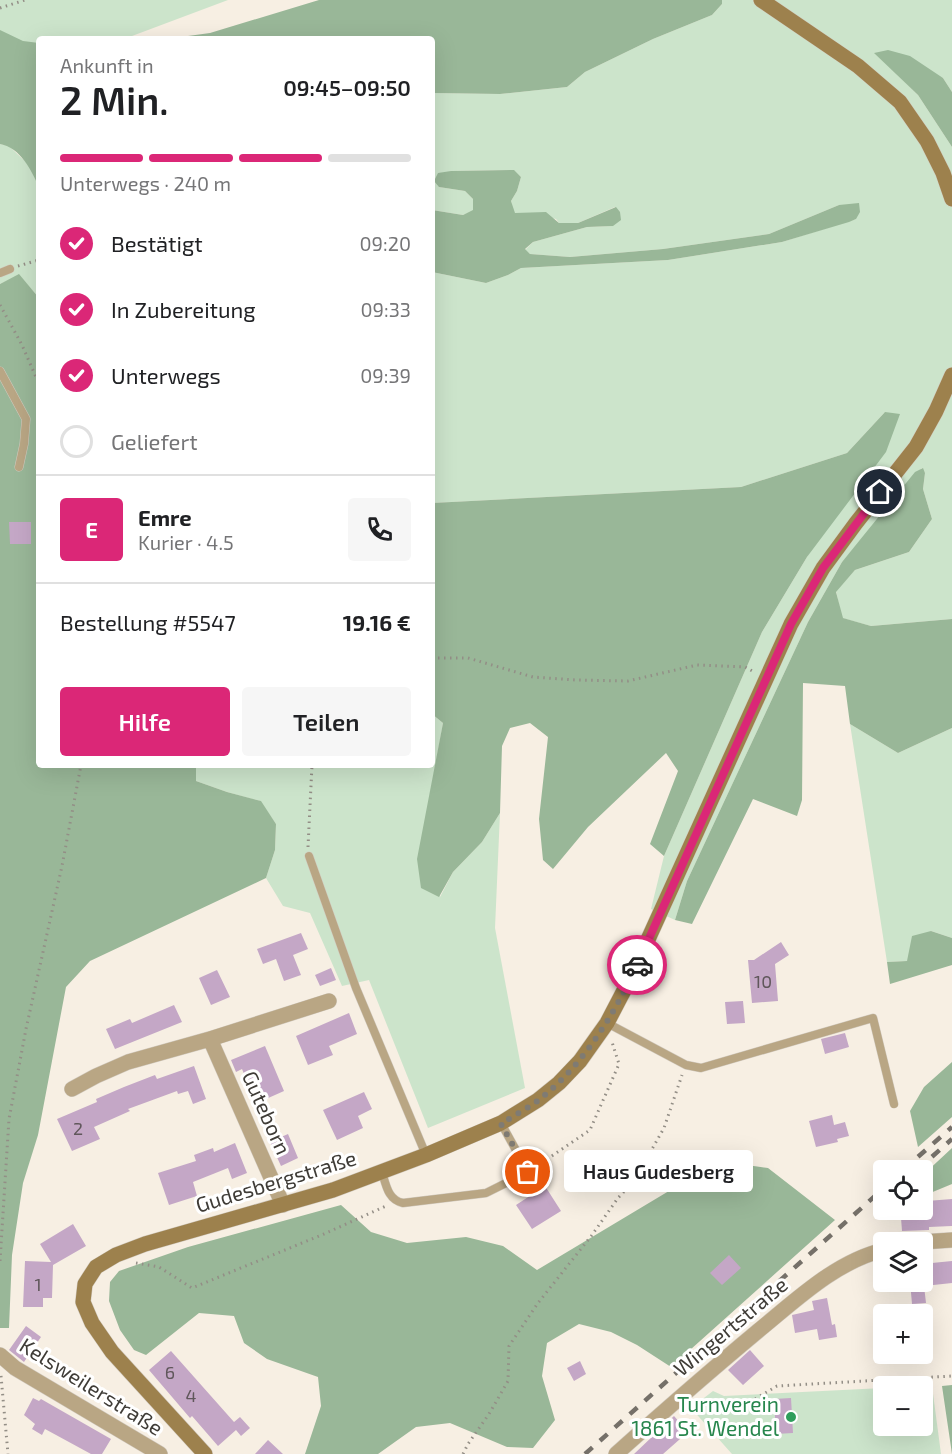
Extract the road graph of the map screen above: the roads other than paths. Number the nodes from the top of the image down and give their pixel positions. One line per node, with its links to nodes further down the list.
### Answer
1 (761, 0): 2 (main road)
2 (952, 199)
3 (10, 269): 4 (lane)
4 (0, 273)
5 (0, 371): 7 (lane)
6 (952, 375): 10 (main road, Gudesbergstraße)
7 (19, 467)
8 (309, 856): 15 (lane)
9 (329, 1000): 11 (street)
10 (606, 1023): 13 (lane); 14 (main road, Gudesbergstraße)
11 (210, 1039): 12 (street); 17 (street, Guteborn)
12 (72, 1089)
13 (894, 1104)
14 (501, 1124): 15 (main road, Gudesbergstraße); 16 (lane)
15 (426, 1155): 16 (main road, Gudesbergstraße)
16 (382, 1172): 17 (main road, Gudesbergstraße)
17 (283, 1205): 23 (main road, Gudesbergstraße)
18 (952, 1240): 19 (street)
19 (933, 1241)
20 (873, 1254): 24 (street, Wingertstraße)
21 (0, 1355): 22 (street, Kelsweilerstraße)
22 (160, 1454)
23 (205, 1454)
24 (616, 1454)

